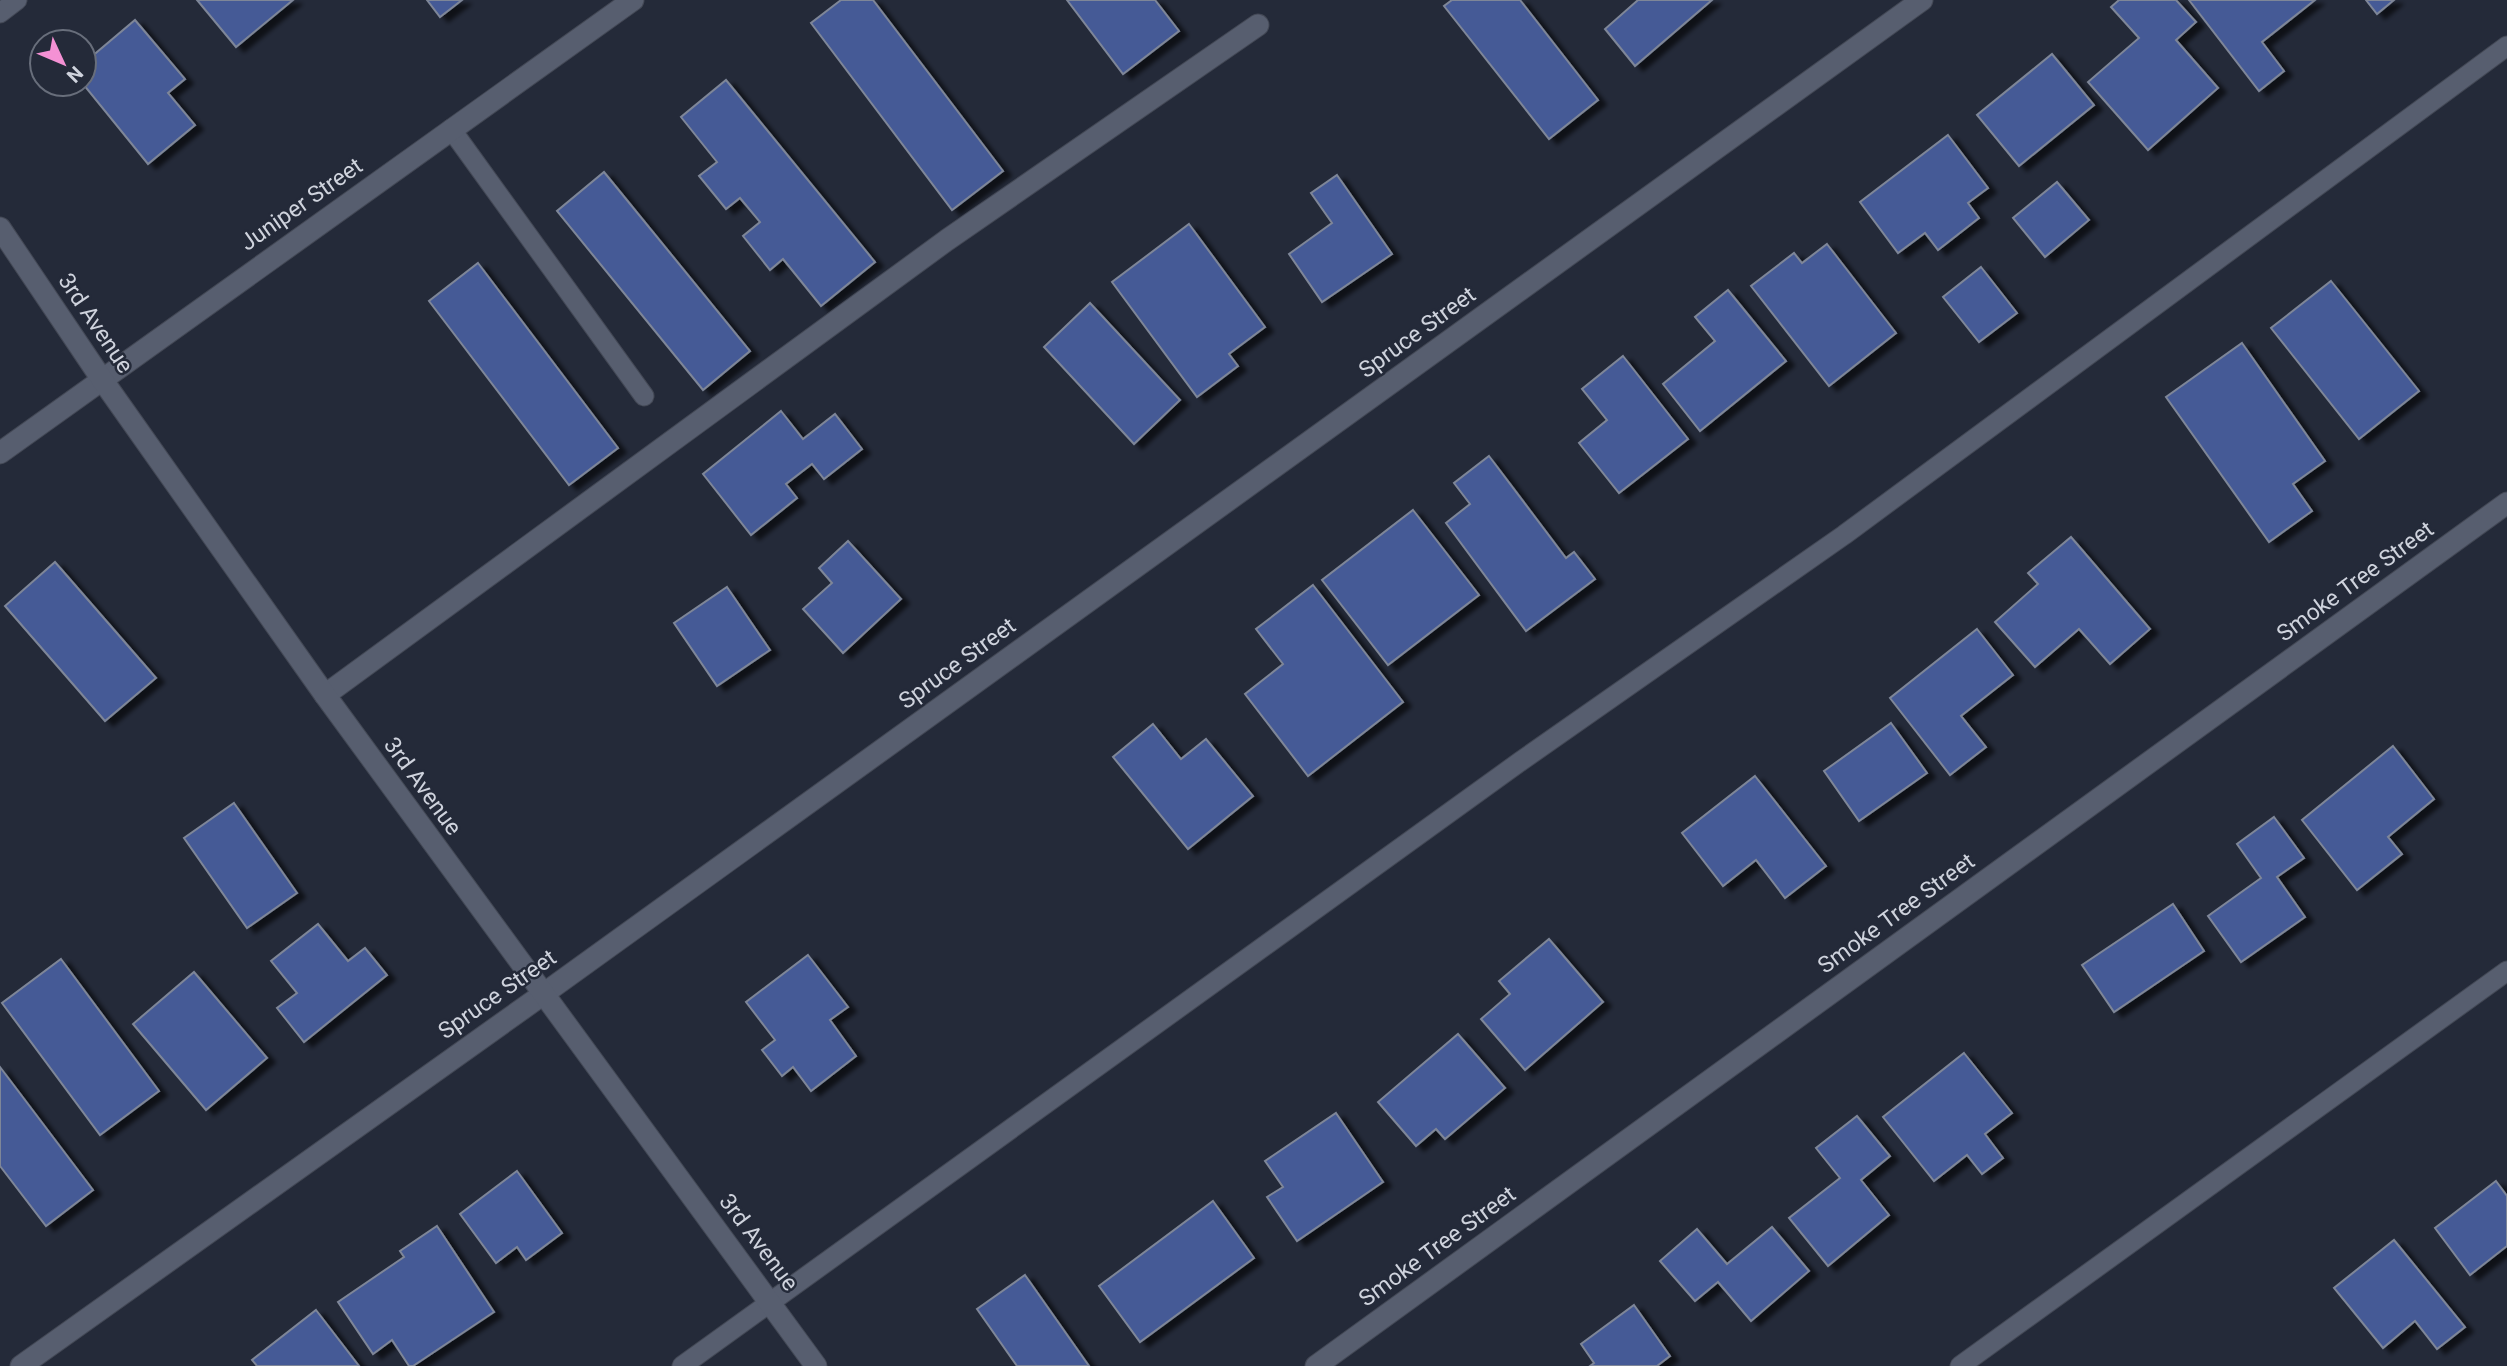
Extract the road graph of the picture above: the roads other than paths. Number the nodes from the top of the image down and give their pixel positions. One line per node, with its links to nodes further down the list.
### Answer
1 (17, 0): 4 (lane)
2 (633, 0): 7 (street, Juniper Street)
3 (1923, 0): 15 (street, Spruce Street)
4 (0, 13)
5 (1258, 24): 13 (street)
6 (2507, 46): 16 (lane)
7 (451, 129): 9 (street, Juniper Street); 10 (lane)
8 (0, 228): 9 (street, 3rd Avenue)
9 (102, 378): 11 (street, Juniper Street); 13 (street, 3rd Avenue)
10 (644, 396)
11 (0, 453)
12 (2507, 503): 20 (street, Smoke Tree Street)
13 (325, 695): 15 (street, 3rd Avenue)
14 (2507, 971): 21 (lane)
15 (542, 995): 16 (street, 3rd Avenue); 17 (street, Spruce Street)
16 (771, 1302): 18 (lane); 19 (street, 3rd Avenue)
17 (21, 1366)
18 (682, 1366)
19 (816, 1366)
20 (1316, 1366)
21 (1961, 1366)

